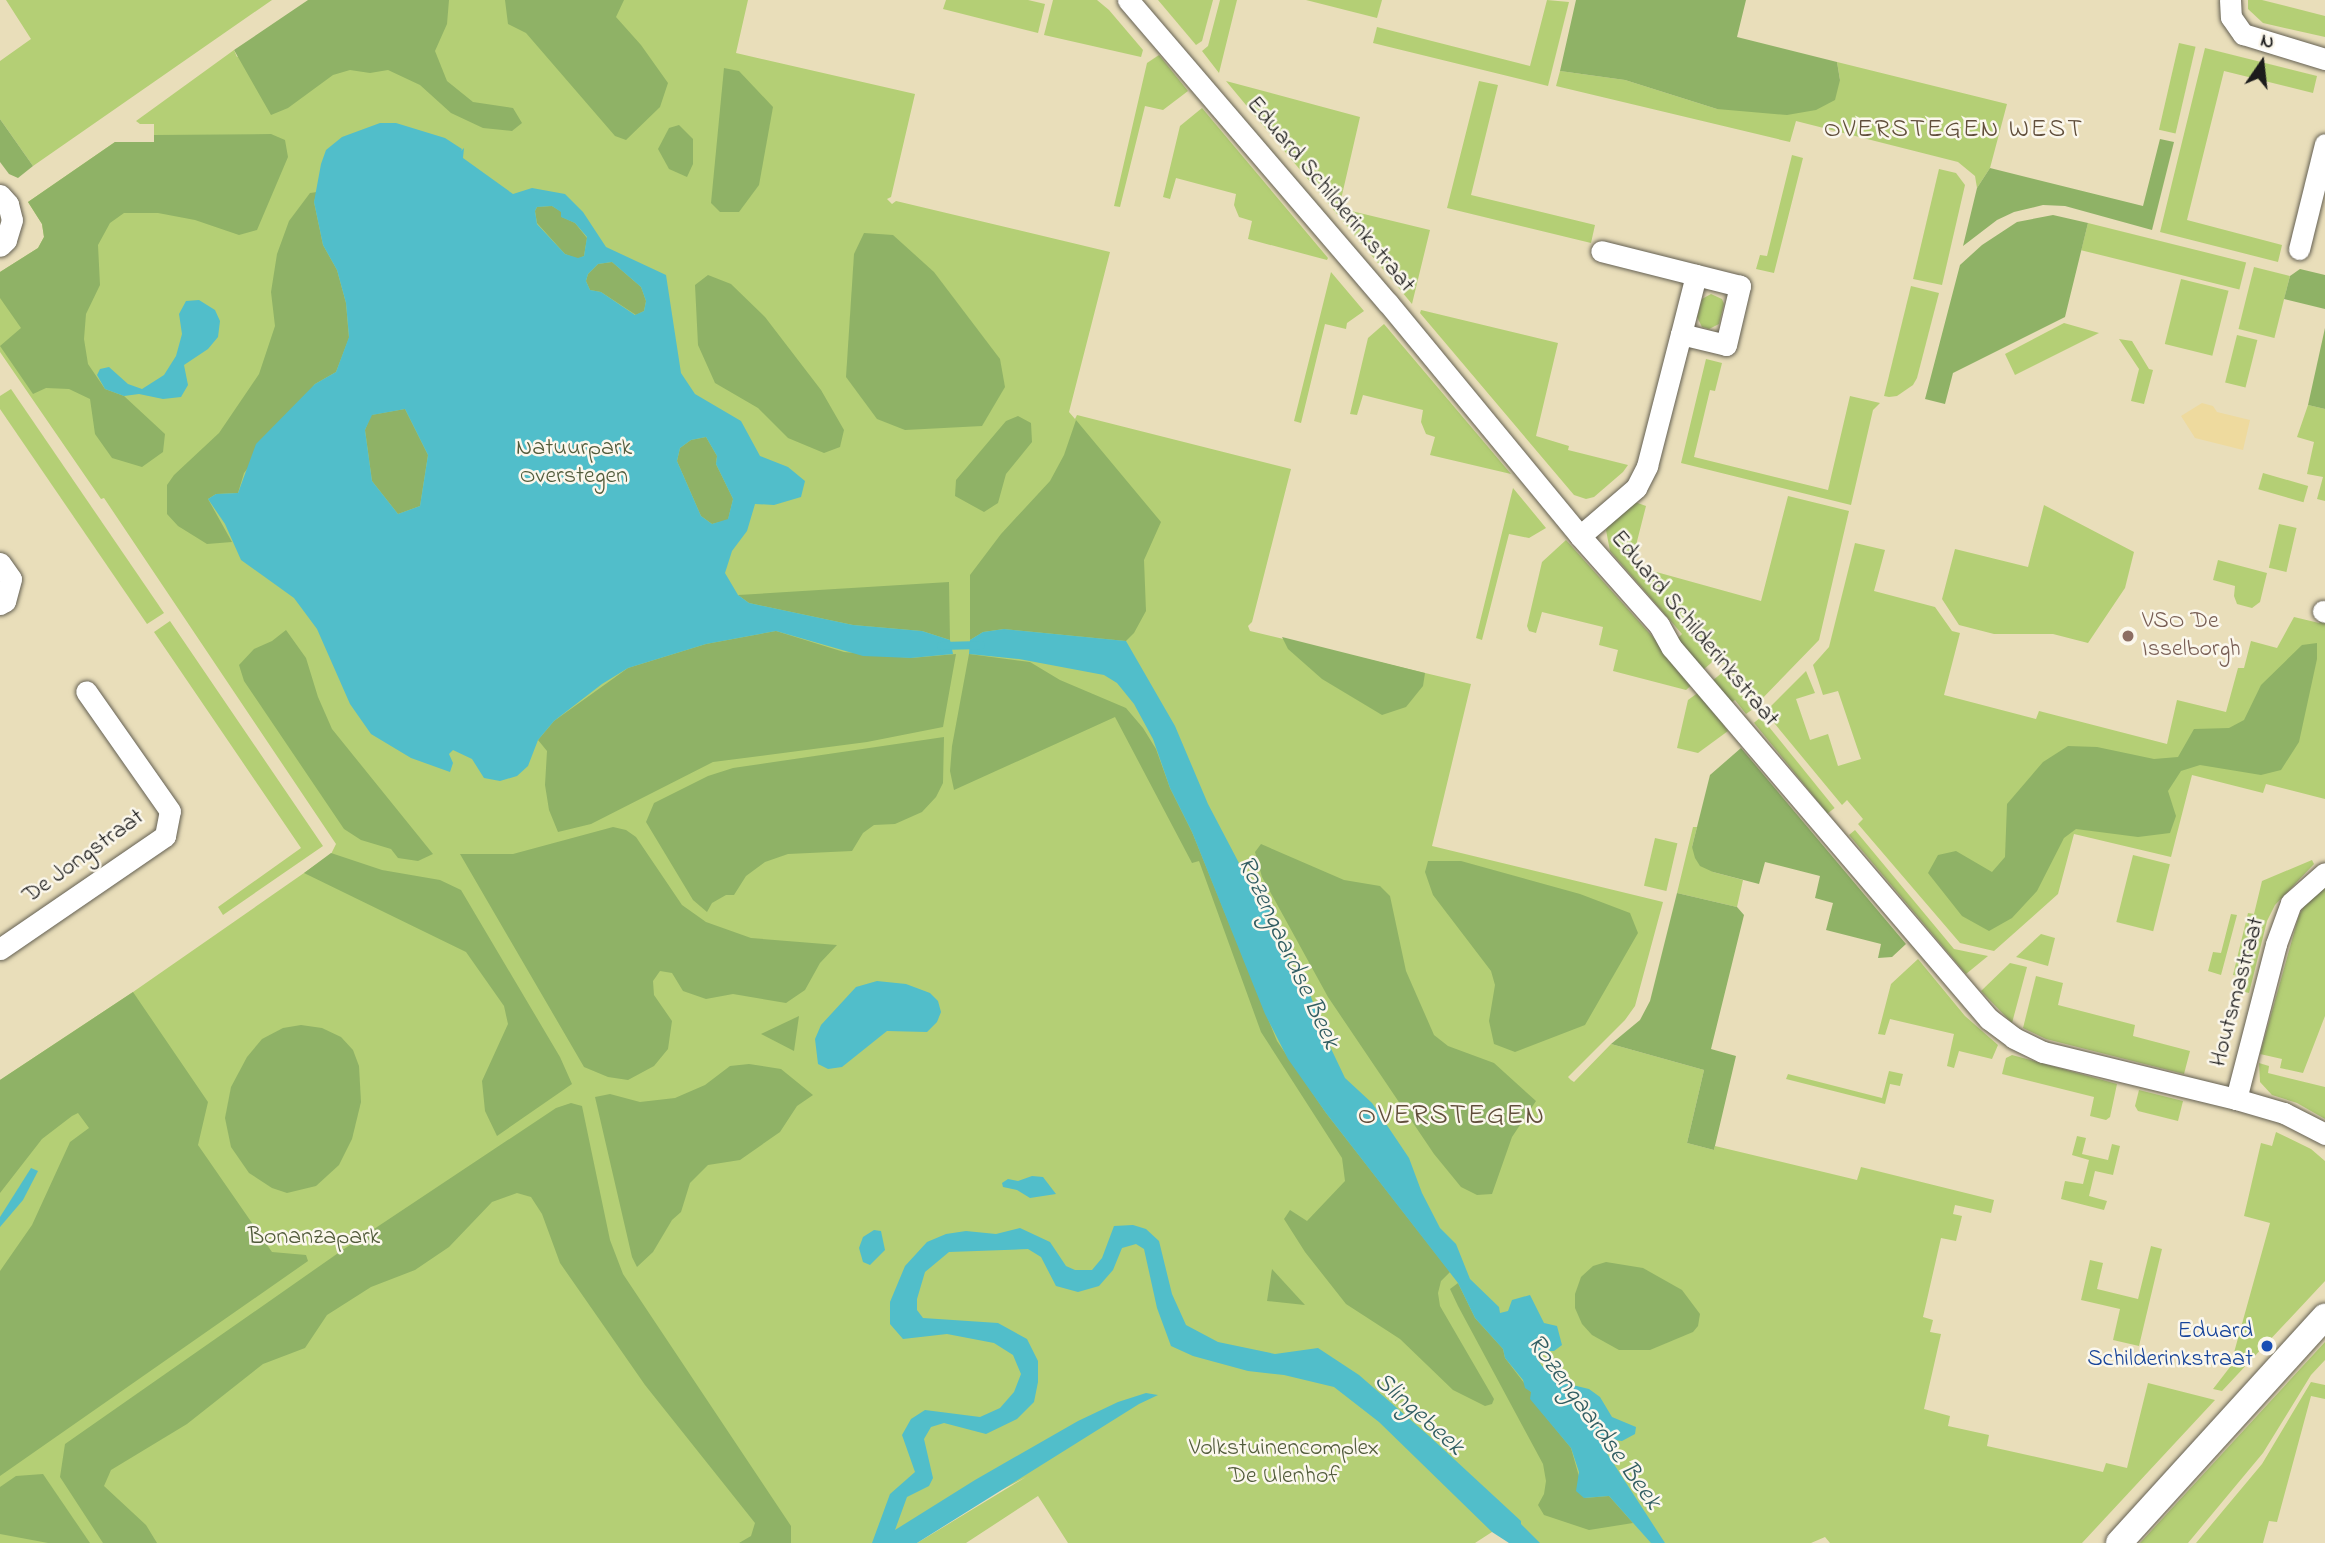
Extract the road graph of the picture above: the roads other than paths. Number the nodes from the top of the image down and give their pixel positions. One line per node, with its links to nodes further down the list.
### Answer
1 (1128, 0): 11 (street, Eduard Schilderinkstraat)
2 (2230, 0): 3 (street)
3 (2325, 59)
4 (2325, 144): 7 (street)
5 (4, 200): 6 (street)
6 (0, 246)
7 (2299, 249)
8 (1601, 251): 9 (street)
9 (1696, 275): 10 (street); 10 (street)
10 (1681, 334): 11 (street)
11 (1580, 536): 17 (street, Eduard Schilderinkstraat)
12 (0, 563): 13 (street)
13 (0, 604)
14 (86, 691): 16 (street, De Jongstraat)
15 (2325, 873): 17 (street, Houtsmastraat)
16 (0, 949)
17 (2236, 1098): 18 (street, Eduard Schilderinkstraat)
18 (2325, 1134)
19 (2325, 1317): 20 (street)
20 (2119, 1543)

